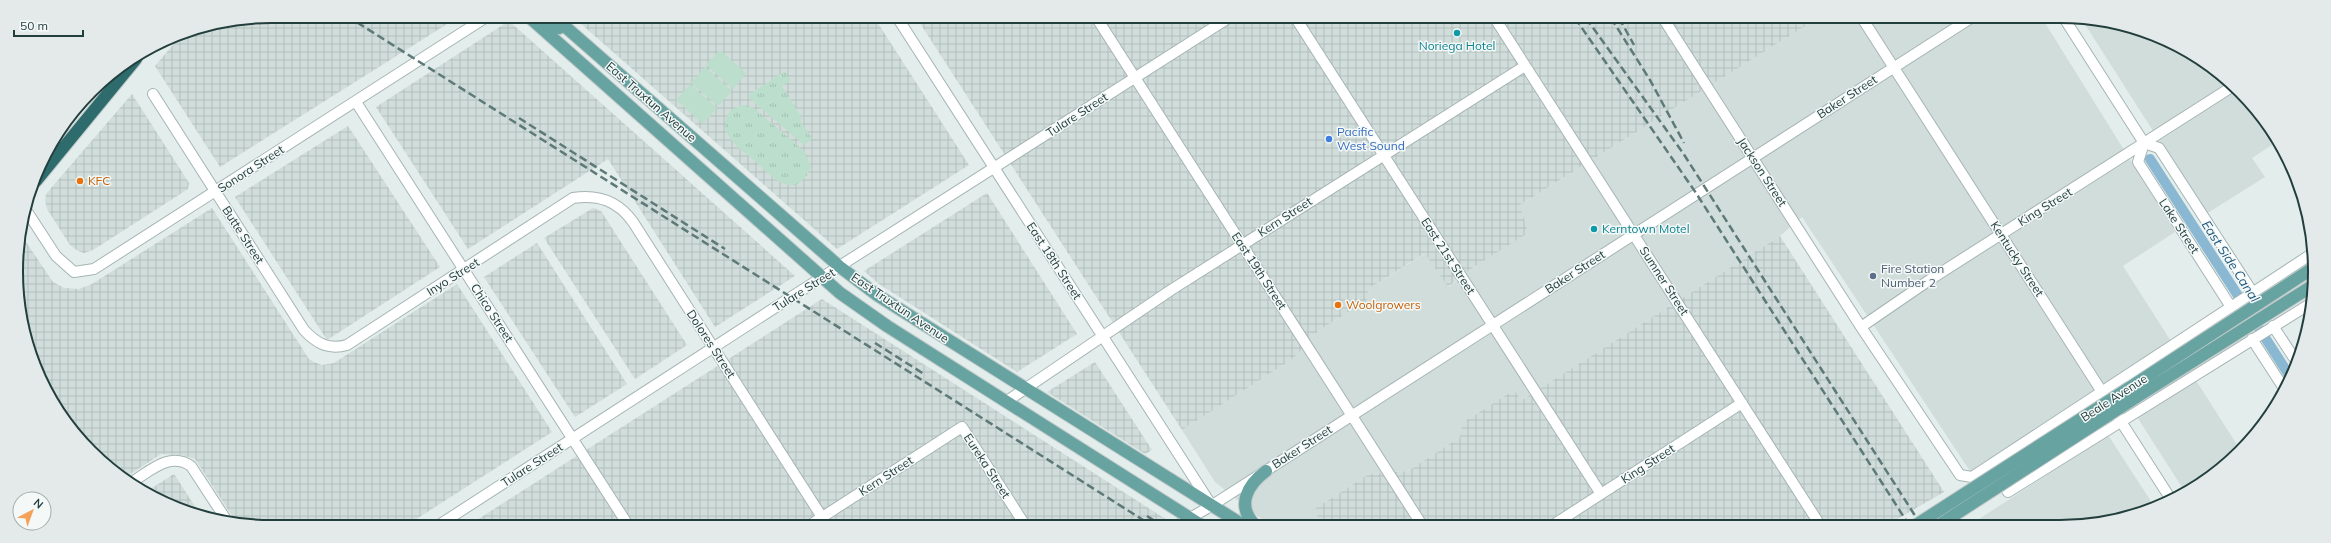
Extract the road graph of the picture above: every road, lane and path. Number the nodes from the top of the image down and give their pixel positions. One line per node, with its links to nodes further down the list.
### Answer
1 (477, 23): 21 (street, Sonora Street)
2 (536, 23): 23 (main road, East Truxtun Avenue)
3 (553, 23): 14 (main road)
4 (561, 23): 14 (main road, East Truxtun Avenue)
5 (901, 23): 27 (street, East 18th Street)
6 (1100, 23): 18 (street, East 19th Street)
7 (1221, 23): 18 (street, Tulare Street)
8 (1299, 23): 25 (street, East 21st Street)
9 (1497, 23): 15 (street, Sumner Street)
10 (1666, 23): 26 (street, Jackson Street)
11 (1865, 23): 17 (street, Kentucky Street)
12 (1963, 23): 17 (street, Baker Street)
13 (2068, 23): 24 (street)
14 (577, 38): 22 (main road, East Truxtun Avenue)
15 (1525, 66): 25 (street, Kern Street); 32 (street, Sumner Street)
16 (129, 68): 28 (highway)
17 (1894, 68): 26 (street, Baker Street); 33 (street, Kentucky Street)
18 (1135, 78): 27 (street, Tulare Street); 34 (street, East 19th Street)
19 (2228, 89): 24 (street, King Street)
20 (153, 94): 29 (street, Butte Street)
21 (356, 102): 29 (street, Sonora Street); 37 (street, Chico Street)
22 (682, 129): 23 (main road); 36 (main road, East Truxtun Avenue)
23 (669, 142): 39 (main road, East Truxtun Avenue)
24 (2144, 143): 33 (street, King Street); 41 (street); 43 (street, Lake Street)
25 (1384, 154): 34 (street, Kern Street); 44 (street, East 21st Street)
26 (1753, 158): 32 (street, Baker Street); 46 (street, Jackson Street)
27 (995, 168): 36 (street, Tulare Street); 47 (street, East 18th Street)
28 (45, 170)
29 (215, 192): 31 (street, Sonora Street); 49 (street, Butte Street)
30 (573, 198): 37 (street, Inyo Street); 50 (street, Dolores Street)
31 (29, 215)
32 (1634, 235): 44 (street, Baker Street); 57 (street, Sumner Street)
33 (2001, 235): 46 (street, King Street); 54 (street, Kentucky Street)
34 (1243, 244): 47 (street, Kern Street); 58 (street, East 19th Street)
35 (2307, 257): 41 (street, Jackson Street)
36 (840, 267): 39 (street, Tulare Street); 53 (main road, East Truxtun Avenue)
37 (464, 270): 49 (street, Inyo Street); 61 (street, Chico Street)
38 (2308, 271): 55 (main road, Beale Avenue)
39 (822, 278): 50 (street, Tulare Street); 56 (main road, East Truxtun Avenue)
40 (2307, 289): 55 (main road, Beale Avenue)
41 (2253, 293): 43 (street, Jackson Street)
42 (2306, 306): 45 (street)
43 (2231, 307): 54 (street, Jackson Street)
44 (1493, 325): 58 (street, Baker Street); 65 (street, East 21st Street)
45 (2273, 326): 48 (street); 51 (street)
46 (1861, 327): 62 (street, Jackson Street)
47 (1102, 335): 53 (street, Kern Street); 67 (street, East 18th Street)
48 (2252, 339): 52 (street); 59 (street)
49 (330, 347)
50 (714, 349): 61 (street, Tulare Street); 72 (street, Dolores Street)
51 (2293, 356)
52 (2281, 384)
53 (1026, 388): 56 (street, Kern Street); 67 (main road, East Truxtun Avenue)
54 (2102, 393): 59 (street, Kentucky Street); 62 (street, Jackson Street)
55 (2132, 393): 82 (main road, Beale Avenue, bridge); 83 (main road, Beale Avenue, bridge)
56 (1007, 400): 69 (main road, East Truxtun Avenue)
57 (1742, 403): 65 (street, King Street); 81 (street, Sumner Street)
58 (1352, 415): 63 (street, Baker Street); 79 (street, East 19th Street)
59 (2122, 423): 62 (street); 66 (street, Kentucky Street)
60 (962, 427): 73 (street, Kern Street); 74 (street, Eureka Street)
61 (573, 439): 70 (street, Tulare Street); 71 (street, Chico Street)
62 (1990, 466)
63 (1266, 471): 67 (street, Baker Street); 78 (main road)
64 (136, 480): 68 (street)
65 (1601, 494): 80 (street, King Street)
66 (2168, 495)
67 (1211, 506): 69 (street, Baker Street); 77 (main road, East Truxtun Avenue)
68 (223, 515)
69 (1190, 518): 75 (street, Baker Street); 76 (main road, East Truxtun Avenue)
70 (447, 520)
71 (625, 520)
72 (823, 520)
73 (825, 520)
74 (1022, 520)
75 (1187, 520)
76 (1193, 520)
77 (1235, 520)
78 (1252, 520)
79 (1419, 520)
80 (1561, 520)
81 (1817, 520)
82 (1924, 520)
83 (1946, 520)

